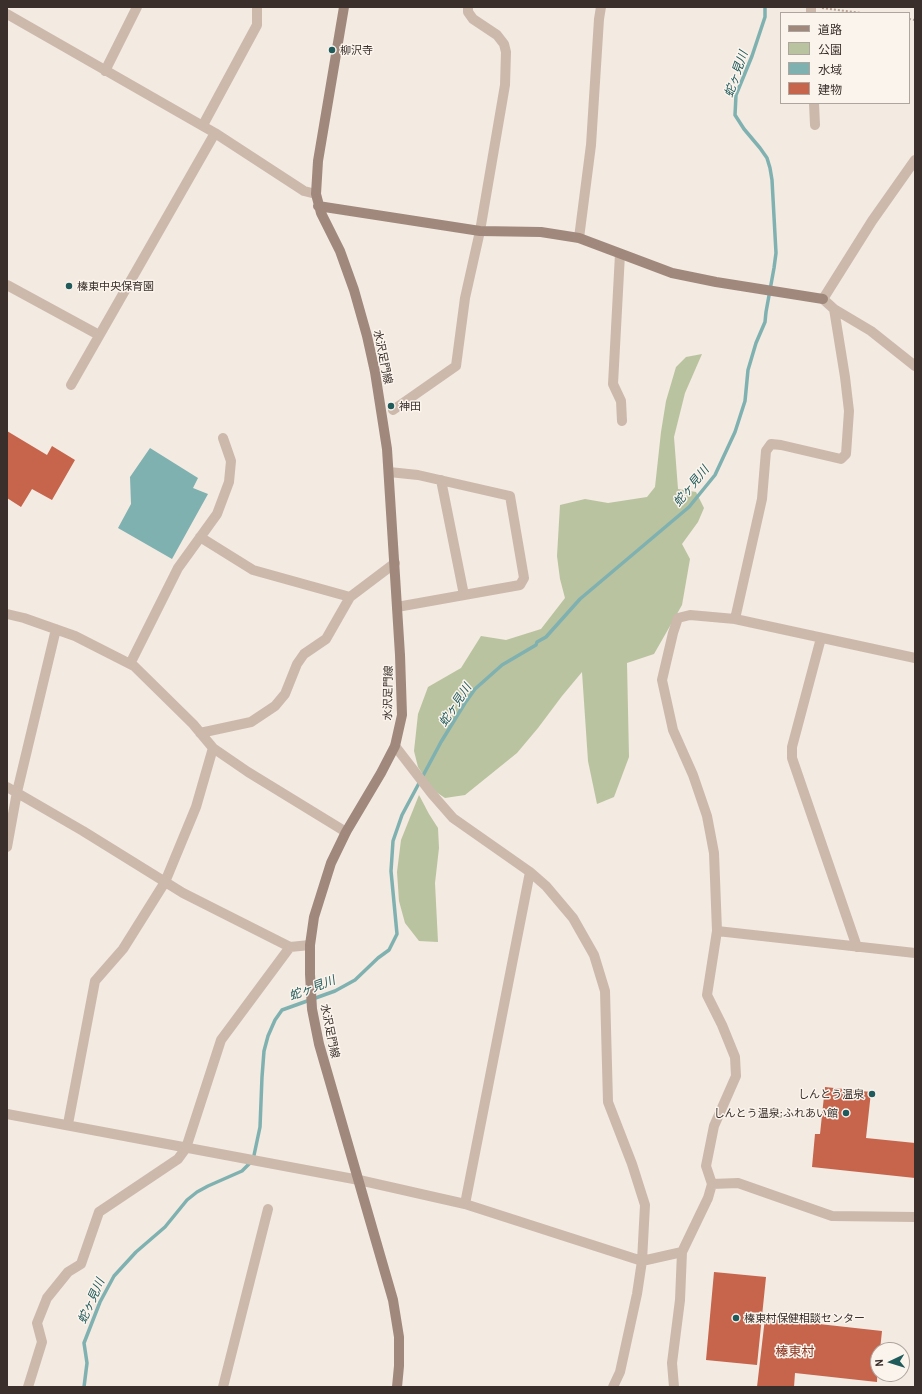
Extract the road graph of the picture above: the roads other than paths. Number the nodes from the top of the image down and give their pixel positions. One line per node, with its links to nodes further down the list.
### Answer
1 (137, 7): 7 (street)
2 (257, 7): 9 (street)
3 (344, 7): 13 (main road, 水沢足門線)
4 (468, 7): 15 (street)
5 (601, 7): 16 (street)
6 (7, 14): 7 (street)
7 (105, 71): 9 (street)
8 (814, 104): 10 (street)
9 (203, 125): 11 (street)
10 (815, 125)
11 (215, 133): 13 (street); 21 (street)
12 (915, 160): 19 (street)
13 (316, 194): 14 (main road, 水沢足門線)
14 (318, 206): 15 (main road); 27 (main road, 水沢足門線)
15 (480, 231): 16 (main road); 24 (street)
16 (578, 238): 17 (main road)
17 (620, 254): 19 (main road); 25 (street)
18 (7, 285): 21 (street)
19 (823, 299): 20 (street)
20 (834, 309): 22 (street); 35 (street)
21 (99, 335): 23 (street)
22 (915, 366)
23 (71, 385)
24 (393, 410)
25 (622, 421)
26 (223, 438): 29 (street)
27 (389, 472): 28 (street); 30 (main road, 水沢足門線)
28 (441, 480): 31 (street); 31 (street)
29 (200, 537): 32 (street); 39 (street)
30 (395, 563): 32 (street); 33 (main road, 水沢足門線)
31 (464, 595): 33 (street)
32 (350, 597): 40 (street)
33 (397, 607): 41 (main road, 水沢足門線)
34 (7, 614): 36 (street)
35 (735, 619): 37 (street); 49 (street)
36 (56, 629): 39 (street); 44 (street)
37 (821, 638): 38 (street); 52 (street)
38 (915, 658)
39 (130, 664): 40 (street)
40 (200, 733): 42 (street)
41 (395, 746): 45 (main road, 水沢足門線); 47 (street)
42 (213, 748): 45 (street); 48 (street)
43 (7, 787): 44 (street)
44 (17, 792): 46 (street); 48 (street)
45 (346, 832): 50 (main road, 水沢足門線)
46 (7, 847)
47 (530, 872): 59 (street); 63 (street)
48 (166, 882): 51 (street); 55 (street)
49 (717, 931): 52 (street); 58 (street)
50 (310, 944): 51 (street); 57 (main road, 水沢足門線)
51 (290, 947): 56 (street)
52 (857, 947): 53 (street)
53 (915, 953)
54 (7, 1114): 55 (street)
55 (68, 1124): 56 (street)
56 (186, 1148): 57 (street); 64 (street)
57 (359, 1180): 59 (street); 66 (main road, 水沢足門線)
58 (712, 1184): 61 (street); 62 (street)
59 (465, 1204): 63 (street)
60 (268, 1209): 65 (street)
61 (915, 1217)
62 (682, 1252): 63 (street); 68 (street)
63 (642, 1261): 67 (street)
64 (28, 1387)
65 (223, 1387)
66 (397, 1387)
67 (613, 1387)
68 (674, 1387)

